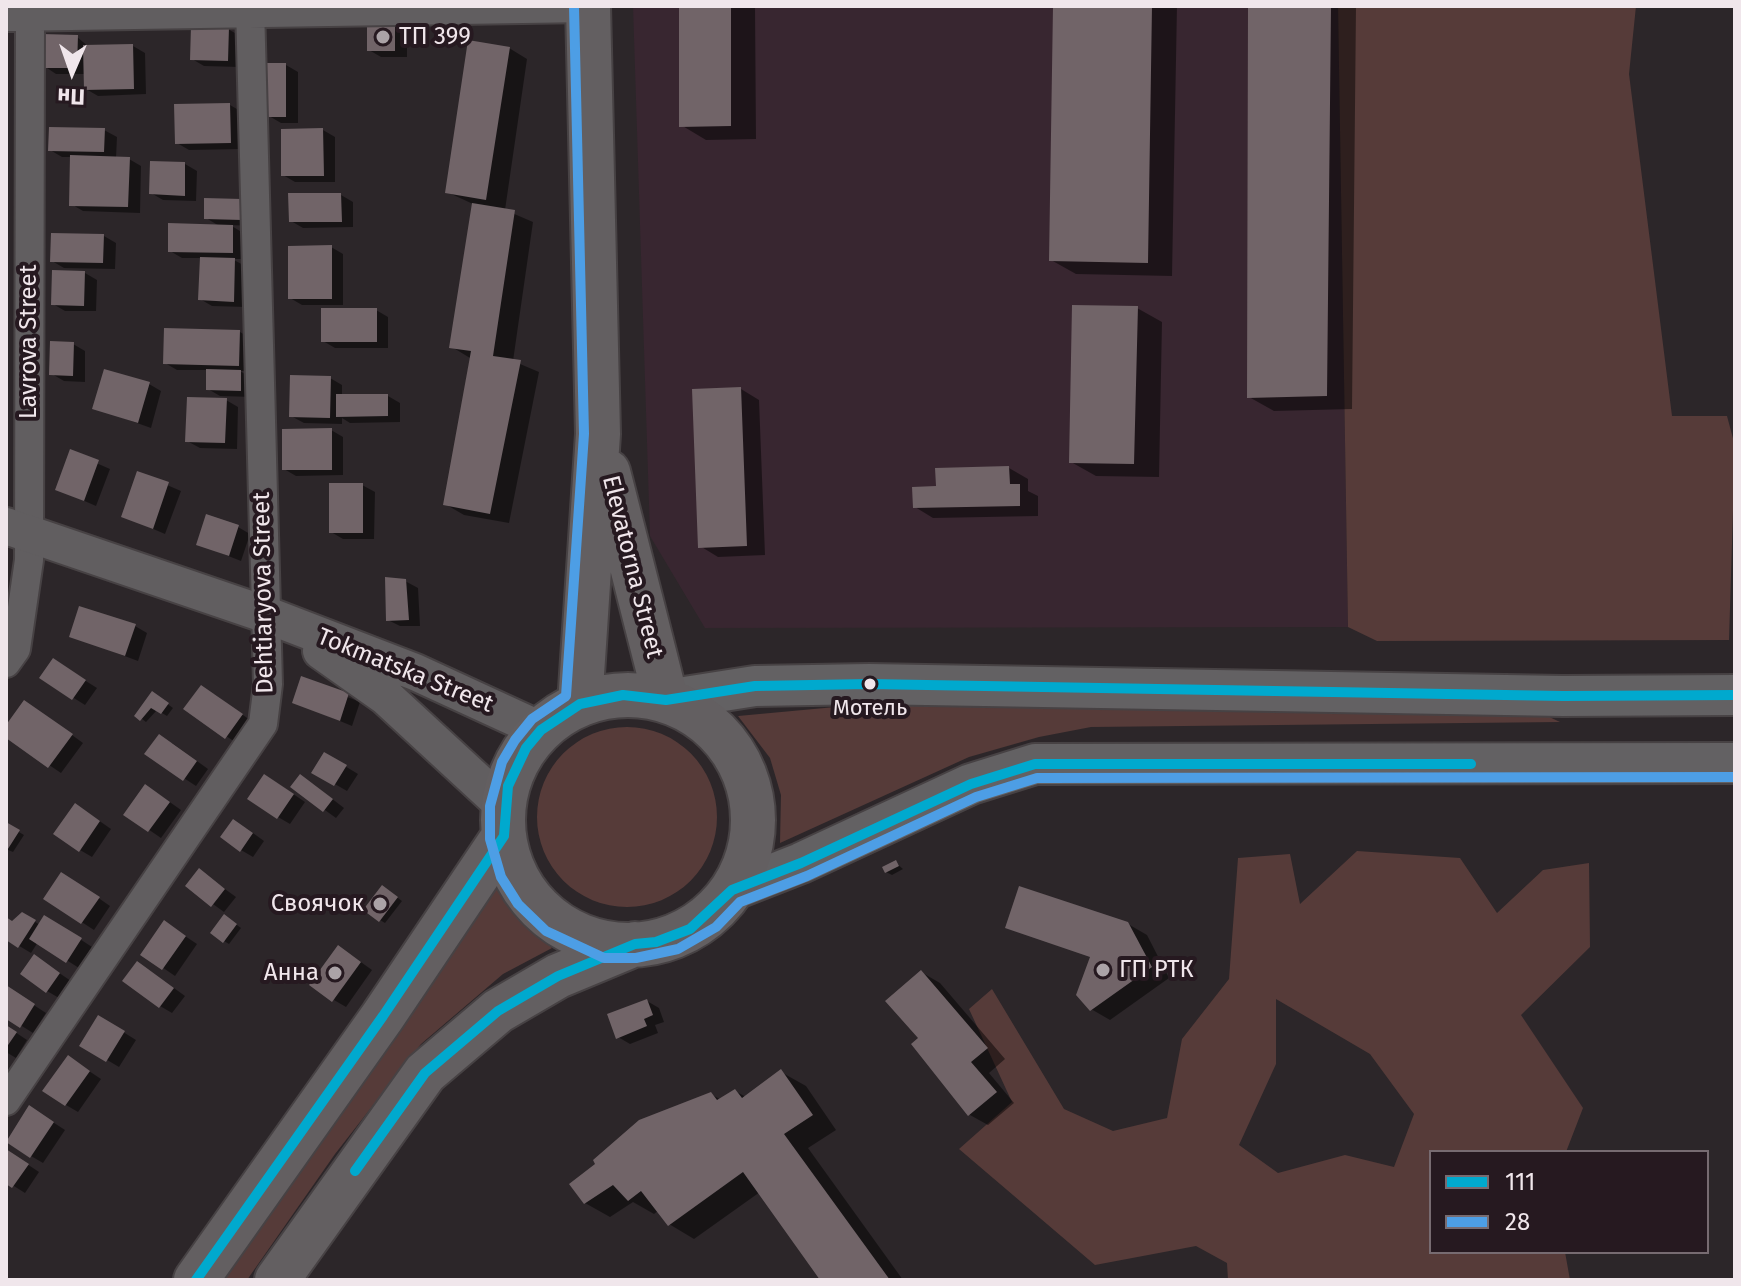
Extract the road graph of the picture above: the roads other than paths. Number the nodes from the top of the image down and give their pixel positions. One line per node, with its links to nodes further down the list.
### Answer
1 (588, 7): 2 (street); 4 (main road, Elevatorna Street)
2 (250, 9): 3 (street); 6 (street, Dehtiaryova Street)
3 (18, 17): 5 (street, Lavrova Street)
4 (598, 434): 9 (main road, Elevatorna Street); 10 (main road, Elevatorna Street)
5 (18, 530): 6 (street, Tokmatska Street); 7 (street, Lavrova Street)
6 (267, 615): 11 (street, Tokmatska Street); 13 (street, Tokmatska Street); 16 (street, Dehtiaryova Street)
7 (6, 663)
8 (1735, 695): 9 (main road)
9 (666, 700): 10 (main road); 14 (main road)
10 (580, 704): 11 (main road)
11 (541, 730): 13 (main road)
12 (1735, 763): 14 (main road)
13 (504, 821): 15 (main road); 17 (main road)
14 (732, 890): 15 (main road)
15 (635, 944): 18 (main road)
16 (6, 1101)
17 (196, 1280)
18 (277, 1280)

